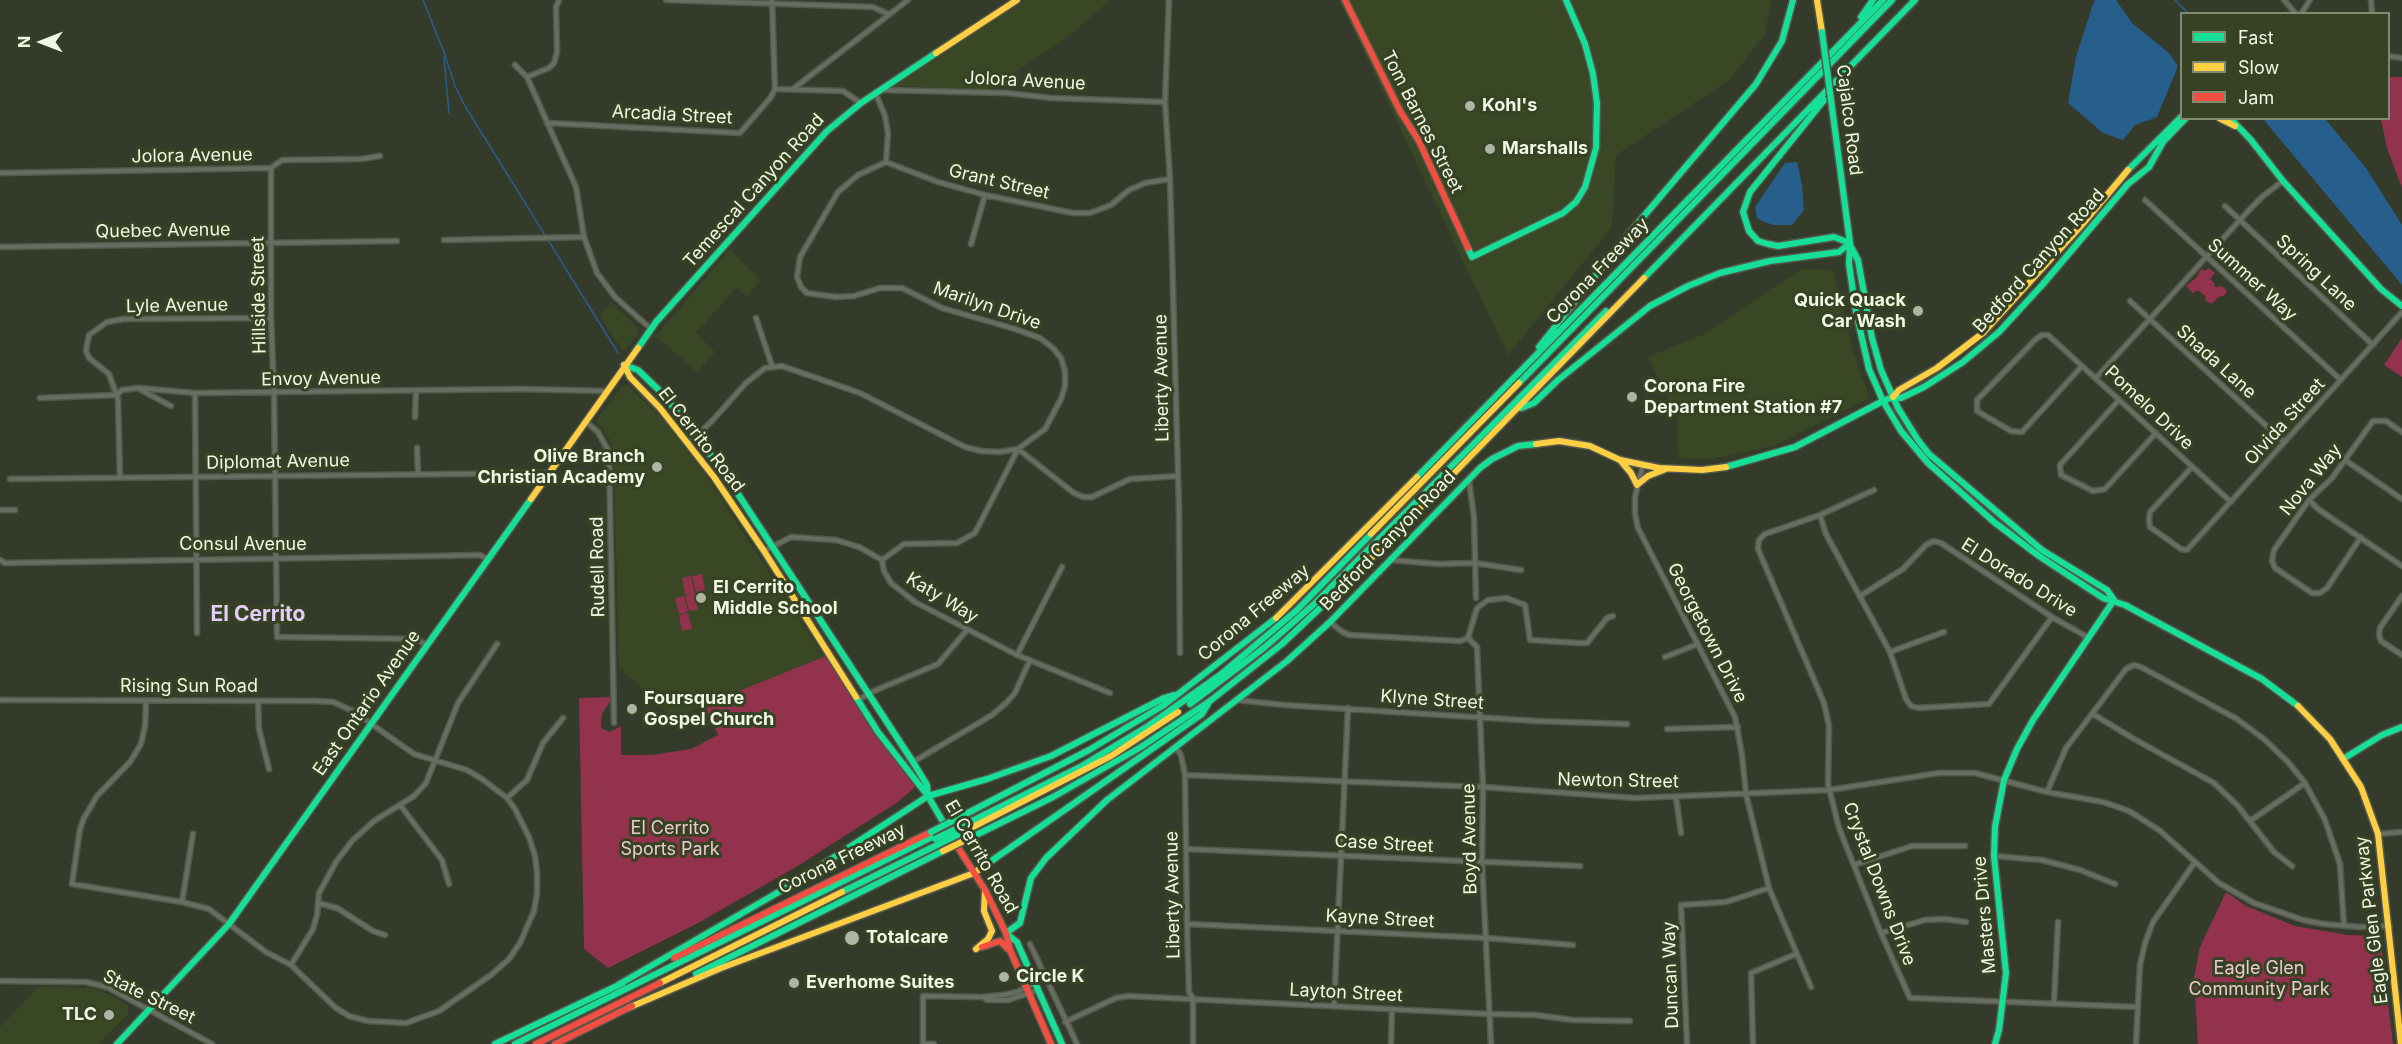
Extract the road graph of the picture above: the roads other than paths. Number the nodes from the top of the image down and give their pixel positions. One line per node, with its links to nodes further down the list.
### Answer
1 (559, 0): 23 (street)
2 (666, 0): 16 (street)
3 (908, 0): 19 (street)
4 (1017, 0): 26 (main road, Temescal Canyon Road)
5 (1169, 0): 28 (street, Liberty Avenue)
6 (1345, 0): 7 (main road, Tom Barnes Street)
7 (1566, 0)
8 (1793, 0): 68 (main road)
9 (1817, 0): 50 (main road, Cajalco Road, bridge)
10 (1873, 0): 20 (main road)
11 (1883, 0): 20 (main road, Corona Freeway)
12 (1892, 0): 182 (main road)
13 (1915, 0): 21 (main road, Corona Freeway)
14 (2284, 0): 17 (street)
15 (2310, 0): 18 (street)
16 (772, 2): 19 (street); 24 (street)
17 (2296, 12)
18 (2300, 12)
19 (888, 14): 25 (street)
20 (1838, 46): 68 (main road, Corona Freeway)
21 (1870, 47): 50 (main road); 54 (main road, Corona Freeway)
22 (515, 65): 23 (street)
23 (527, 78): 34 (street)
24 (775, 89): 25 (street); 34 (street, Arcadia Street)
25 (793, 89): 29 (street)
26 (883, 90): 27 (main road, Temescal Canyon Road); 28 (street, Jolora Avenue)
27 (876, 94): 29 (main road, Temescal Canyon Road); 37 (street)
28 (1165, 102): 40 (street, Liberty Avenue)
29 (861, 103): 61 (main road, Temescal Canyon Road)
30 (2180, 117): 75 (main road, Bedford Canyon Road)
31 (2184, 120): 75 (main road, Bedford Canyon Road)
32 (2222, 120): 35 (main road)
33 (2231, 120): 35 (main road)
34 (547, 123): 46 (street)
35 (2235, 126): 41 (main road)
36 (380, 156): 38 (street, Jolora Avenue)
37 (886, 162): 42 (street, Grant Street); 89 (street, Marilyn Drive)
38 (271, 168): 39 (street, Jolora Avenue); 49 (street, Hillside Street)
39 (0, 173)
40 (1170, 179): 42 (street, Grant Street); 98 (street, Liberty Avenue)
41 (2283, 181): 45 (street); 56 (main road)
42 (985, 195): 51 (street)
43 (2145, 200): 53 (street, Summer Way)
44 (2225, 206): 45 (street, Spring Lane)
45 (2240, 220): 53 (street); 62 (street, Spring Lane)
46 (584, 237): 47 (street); 61 (street)
47 (444, 240)
48 (397, 241): 49 (street, Quebec Avenue)
49 (271, 243): 52 (street, Quebec Avenue); 58 (street, Hillside Street)
50 (1850, 243): 75 (main road, Cajalco Road); 78 (main road, Cajalco Road); 80 (main road)
51 (970, 244)
52 (0, 247)
53 (2206, 256): 60 (street); 67 (street, Summer Way)
54 (1642, 281): 80 (main road, Corona Freeway); 182 (main road)
55 (2130, 302): 60 (street, Shada Lane)
56 (2402, 306)
57 (2402, 312): 62 (street, Olvida Street)
58 (271, 318): 73 (street, Hillside Street); 74 (street, Lyle Avenue)
59 (756, 318): 64 (street)
60 (2149, 318): 66 (street); 86 (street, Shada Lane)
61 (650, 328): 63 (main road, Temescal Canyon Road)
62 (2373, 345): 67 (street, Olvida Street)
63 (624, 365): 71 (main road, East Ontario Avenue); 85 (main road, El Cerrito Road); 87 (main road, El Cerrito Road)
64 (772, 366): 85 (street); 89 (street)
65 (2082, 366): 65 (street, Pomelo Drive); 66 (street, Pomelo Drive)
66 (2096, 378): 77 (street, Pomelo Drive)
67 (2341, 380): 86 (street, Olvida Street)
68 (1507, 386): 146 (main road, Corona Freeway)
69 (138, 388): 72 (street, Envoy Avenue); 74 (street, Envoy Avenue); 79 (street)
70 (416, 391): 71 (street, Envoy Avenue); 73 (street, Envoy Avenue); 81 (street)
71 (606, 392): 82 (main road, East Ontario Avenue)
72 (195, 393): 73 (street, Envoy Avenue); 99 (street)
73 (274, 393): 97 (street, Hillside Street)
74 (117, 395): 76 (street, Envoy Avenue); 100 (street)
75 (1893, 397): 78 (main road, Bedford Canyon Road); 127 (main road, Eagle Glen Parkway)
76 (40, 398)
77 (2119, 400): 84 (street, Pomelo Drive); 84 (street)
78 (1883, 401): 94 (main road, Bedford Canyon Road); 127 (main road, Eagle Glen Parkway)
79 (171, 406)
80 (1517, 410): 153 (main road, Corona Freeway)
81 (415, 417)
82 (585, 420): 95 (main road, East Ontario Avenue); 158 (street, Rudell Road)
83 (2402, 432): 91 (street, Nova Way)
84 (2156, 433): 93 (street, Pomelo Drive)
85 (697, 435): 87 (street); 112 (main road, El Cerrito Road)
86 (2284, 441): 107 (street, Olvida Street)
87 (689, 443): 113 (main road, El Cerrito Road)
88 (417, 448): 96 (street)
89 (1018, 449): 98 (street); 118 (street)
90 (1620, 460): 92 (main road, Bedford Canyon Road); 102 (main road, Bedford Canyon Road); 103 (main road)
91 (2345, 460): 105 (street); 106 (street, Nova Way)
92 (1643, 465): 94 (main road, Bedford Canyon Road); 103 (street, Georgetown Drive)
93 (2192, 467): 107 (street, Pomelo Drive); 107 (street, Olvida Street)
94 (1668, 468): 103 (main road)
95 (547, 473): 96 (street, Diplomat Avenue); 116 (main road, East Ontario Avenue)
96 (418, 474): 97 (street, Diplomat Avenue)
97 (274, 476): 99 (street, Diplomat Avenue); 114 (street, Hillside Street)
98 (1178, 476): 140 (street, Liberty Avenue)
99 (196, 477): 100 (street, Diplomat Avenue); 115 (street)
100 (120, 478): 101 (street, Diplomat Avenue)
101 (10, 479)
102 (1469, 480): 119 (main road, Bedford Canyon Road); 120 (street)
103 (1637, 486): 137 (street, Georgetown Drive)
104 (1874, 490): 110 (street)
105 (2402, 499)
106 (2309, 500): 111 (street); 111 (street, Nova Way)
107 (2231, 502)
108 (0, 510): 109 (street)
109 (15, 510)
110 (1820, 515): 124 (street); 174 (street, Crystal Downs Drive)
111 (2361, 537): 121 (street)
112 (773, 546): 113 (street); 118 (street); 147 (main road, El Cerrito Road)
113 (764, 551): 149 (main road, El Cerrito Road)
114 (275, 558): 115 (street, Consul Avenue); 116 (street, Consul Avenue); 138 (street, Hillside Street)
115 (196, 559): 117 (street, Consul Avenue); 133 (street)
116 (487, 559): 138 (main road, East Ontario Avenue)
117 (0, 560)
118 (882, 560): 131 (street, Katy Way)
119 (1391, 560): 120 (street); 130 (main road, Bedford Canyon Road)
120 (1475, 562): 123 (street); 126 (street)
121 (2402, 566)
122 (1062, 567): 141 (street)
123 (1521, 570)
124 (1860, 596): 129 (street, El Dorado Drive); 139 (street)
125 (2402, 596): 142 (street)
126 (1476, 598)
127 (2114, 600): 135 (main road, Masters Drive); 165 (main road, Eagle Glen Parkway)
128 (1613, 616): 134 (street)
129 (2052, 617): 135 (street, El Dorado Drive); 139 (street)
130 (1330, 622): 134 (street); 150 (main road, Bedford Canyon Road)
131 (967, 630): 141 (street, Katy Way); 147 (street)
132 (1944, 632): 139 (street)
133 (197, 633)
134 (1468, 638): 156 (street, Boyd Avenue)
135 (2090, 638): 170 (main road, Masters Drive)
136 (497, 644): 166 (street)
137 (1698, 644): 143 (street); 161 (street, Georgetown Drive)
138 (427, 645): 159 (main road, East Ontario Avenue)
139 (1890, 652)
140 (1180, 653)
141 (1017, 655): 144 (street, Katy Way)
142 (2402, 655)
143 (1665, 657)
144 (1030, 660): 145 (street, Katy Way); 167 (street)
145 (1110, 693)
146 (1182, 693): 177 (main road); 182 (main road, Corona Freeway)
147 (867, 694): 149 (street); 167 (main road, El Cerrito Road)
148 (0, 700): 151 (street, Rising Sun Road)
149 (858, 700): 177 (main road, El Cerrito Road)
150 (1237, 700): 154 (street, Klyne Street); 164 (main road, Bedford Canyon Road)
151 (146, 701): 152 (street, Rising Sun Road); 203 (street)
152 (258, 701): 159 (street, Rising Sun Road); 168 (street)
153 (1210, 701): 197 (main road); 202 (main road, Corona Freeway, bridge)
154 (1348, 708): 156 (street, Klyne Street); 171 (street)
155 (2093, 714): 172 (street); 175 (street); 181 (street)
156 (1480, 716): 160 (street, Klyne Street); 173 (street, Boyd Avenue)
157 (563, 718): 179 (street)
158 (614, 723)
159 (371, 724): 166 (street, Rising Sun Road); 207 (main road, East Ontario Avenue)
160 (1627, 724)
161 (1738, 727): 163 (street); 176 (street, Georgetown Drive)
162 (2402, 727): 165 (main road)
163 (1668, 729)
164 (1175, 746): 169 (street, Liberty Avenue); 212 (main road, Bedford Canyon Road)
165 (2343, 759): 186 (main road, Eagle Glen Parkway)
166 (435, 761): 179 (street, Rising Sun Road); 180 (street)
167 (913, 762): 177 (main road, El Cerrito Road)
168 (269, 769)
169 (1185, 775): 171 (street, Newton Street); 189 (street, Liberty Avenue)
170 (2004, 780): 174 (street, Newton Street); 175 (street, Newton Street); 191 (main road, Masters Drive)
171 (1345, 783): 173 (street, Newton Street); 190 (street)
172 (2305, 783): 181 (street); 209 (street)
173 (1483, 787): 178 (street, Newton Street); 193 (street, Boyd Avenue)
174 (1829, 790): 176 (street, Newton Street); 194 (street, Crystal Downs Drive)
175 (2047, 792): 192 (street, Newton Street)
176 (1746, 794): 178 (street, Newton Street); 200 (street, Georgetown Drive)
177 (928, 796): 197 (main road, El Cerrito Road); 223 (main road)
178 (1676, 797): 184 (street)
179 (507, 798): 221 (street)
180 (400, 805): 198 (street); 204 (street)
181 (2250, 821): 196 (street)
182 (964, 823): 187 (main road, Corona Freeway, bridge); 187 (main road, bridge)
183 (2402, 832): 186 (street)
184 (1681, 833)
185 (193, 834): 203 (street)
186 (2378, 834): 210 (main road, Eagle Glen Parkway)
187 (935, 838): 214 (main road); 223 (main road, Corona Freeway); 241 (main road)
188 (1965, 846): 194 (street)
189 (1186, 849): 190 (street, Case Street); 208 (street, Liberty Avenue)
190 (1342, 856): 193 (street, Case Street); 211 (street)
191 (1994, 856): 199 (street); 228 (main road, Masters Drive)
192 (2195, 862): 209 (street, Newton Street); 231 (street)
193 (1482, 863): 195 (street, Case Street); 216 (street, Boyd Avenue)
194 (1854, 865): 213 (street, Crystal Downs Drive)
195 (1580, 866)
196 (2292, 866)
197 (974, 873): 201 (main road, El Cerrito Road); 232 (main road)
198 (449, 884)
199 (2115, 884)
200 (1769, 888): 220 (street, Georgetown Drive); 252 (street, Duncan Way)
201 (985, 890): 212 (main road, El Cerrito Road); 219 (main road)
202 (864, 891): 214 (main road); 232 (main road, Corona Freeway)
203 (182, 902): 207 (street)
204 (318, 903): 215 (street); 221 (street)
205 (1966, 922): 213 (street)
206 (2058, 922): 229 (street)
207 (229, 924): 221 (street); 233 (main road, East Ontario Avenue)
208 (1186, 924): 211 (street, Kayne Street); 227 (street, Liberty Avenue)
209 (2344, 926): 210 (street, Newton Street)
210 (2390, 926): 256 (main road, Eagle Glen Parkway)
211 (1337, 931): 216 (street, Kayne Street); 230 (street)
212 (1006, 933): 219 (main road); 224 (main road)
213 (1881, 933): 228 (street, Crystal Downs Drive)
214 (760, 934): 242 (main road)
215 (385, 935)
216 (1486, 938): 218 (street, Kayne Street); 235 (street, Boyd Avenue)
217 (1030, 944): 237 (street)
218 (1573, 945)
219 (1010, 950): 226 (main road)
220 (1796, 954): 225 (street, Georgetown Drive); 253 (street)
221 (291, 965)
222 (0, 981): 233 (street, State Street)
223 (618, 985): 240 (main road, Corona Freeway)
224 (1037, 987): 226 (street); 226 (street); 247 (main road)
225 (1811, 987)
226 (1028, 991): 244 (street); 246 (main road)
227 (1193, 998): 230 (street, Layton Street); 237 (street, Layton Street); 249 (street, Liberty Avenue)
228 (2004, 1001): 229 (street); 254 (main road, Masters Drive)
229 (2054, 1003): 231 (street)
230 (1334, 1006): 234 (street, Layton Street)
231 (2137, 1007): 255 (street)
232 (628, 1008): 243 (main road, Corona Freeway)
233 (150, 1009): 238 (main road, East Ontario Avenue); 239 (street, State Street)
234 (1392, 1009): 235 (street, Layton Street); 250 (street)
235 (1488, 1014): 236 (street, Layton Street); 251 (street, Boyd Avenue)
236 (1630, 1021)
237 (1065, 1022): 248 (street)
238 (117, 1044)
239 (212, 1044)
240 (495, 1044)
241 (515, 1044)
242 (536, 1044)
243 (555, 1044)
244 (923, 1044): 245 (street)
245 (934, 1044)
246 (1051, 1044)
247 (1062, 1044)
248 (1077, 1044)
249 (1192, 1044)
250 (1391, 1044)
251 (1491, 1044)
252 (1687, 1044)
253 (1753, 1044)
254 (1995, 1044)
255 (2136, 1044)
256 (2401, 1044)

